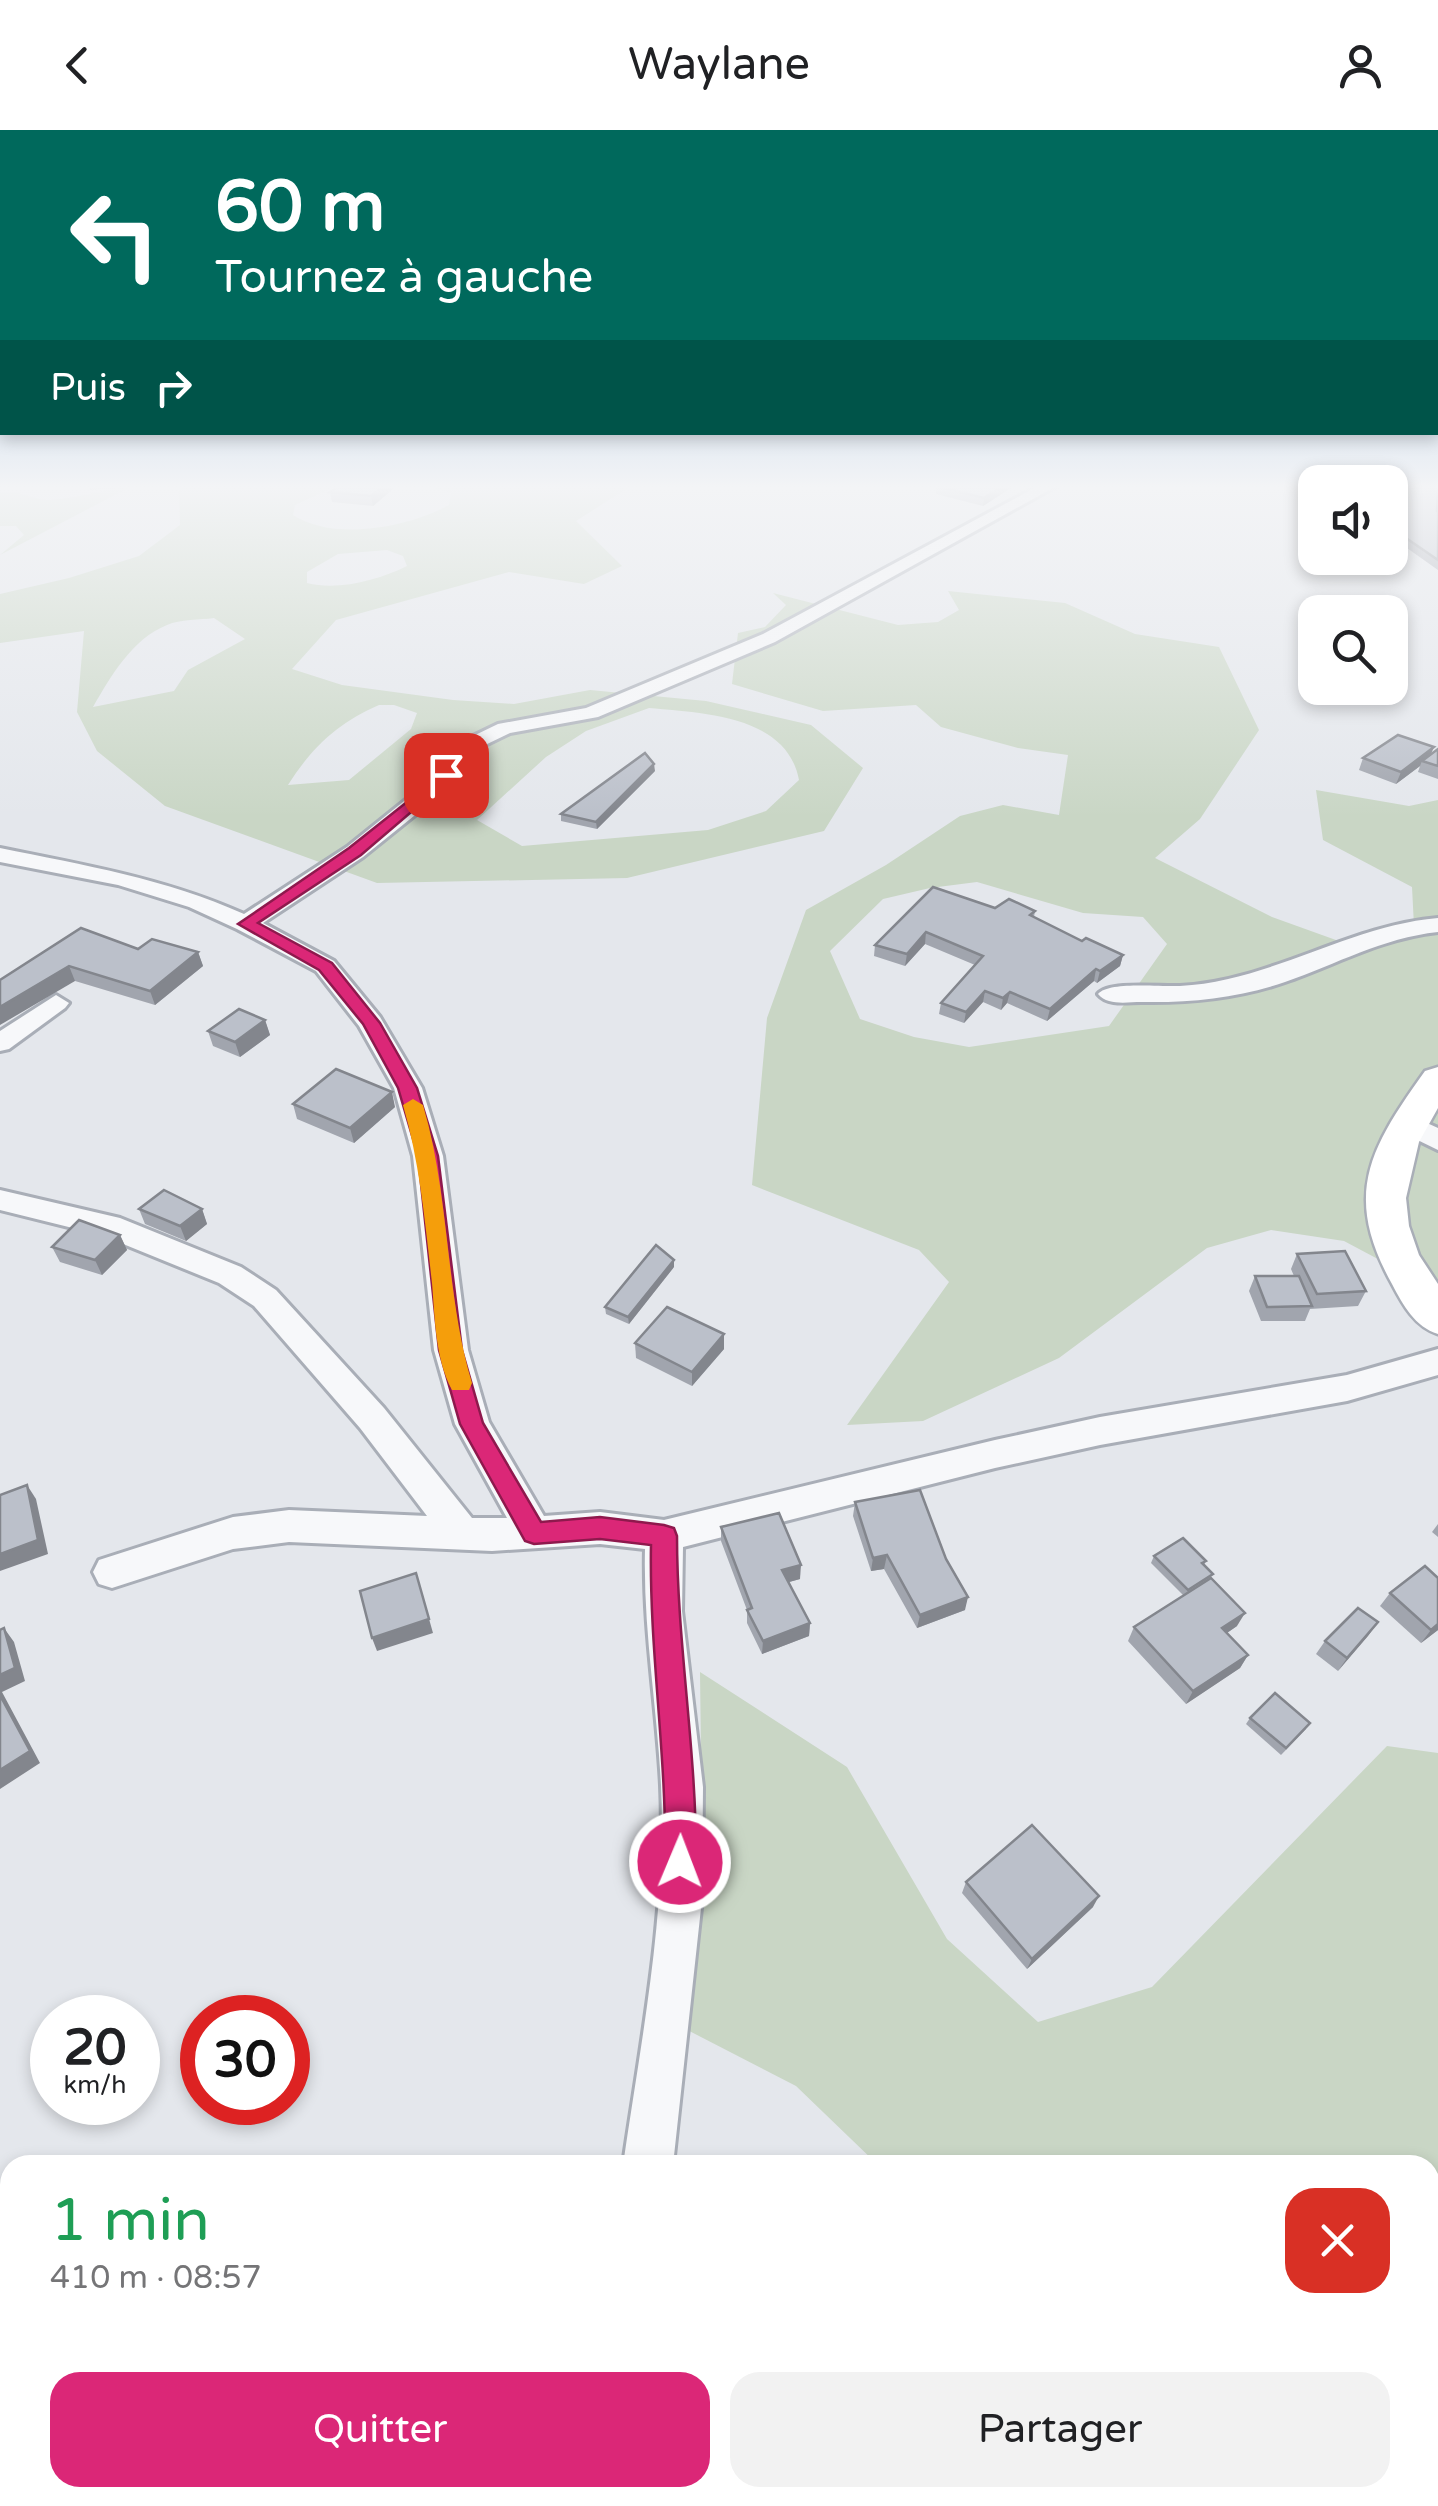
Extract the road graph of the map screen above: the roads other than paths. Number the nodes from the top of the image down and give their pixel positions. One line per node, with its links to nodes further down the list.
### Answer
1 (844, 595): 3 (street)
2 (0, 855): 3 (street)
3 (246, 924): 13 (street)
4 (1438, 925): 5 (street)
5 (1111, 994)
6 (56, 1003): 7 (street)
7 (0, 1043)
8 (1438, 1079): 9 (main road)
9 (1422, 1132): 11 (main road)
10 (0, 1200): 14 (street)
11 (1438, 1317)
12 (1438, 1362): 15 (street)
13 (534, 1533): 14 (street); 15 (street)
14 (462, 1534): 16 (street)
15 (664, 1536): 17 (street)
16 (112, 1572)
17 (649, 2155)

